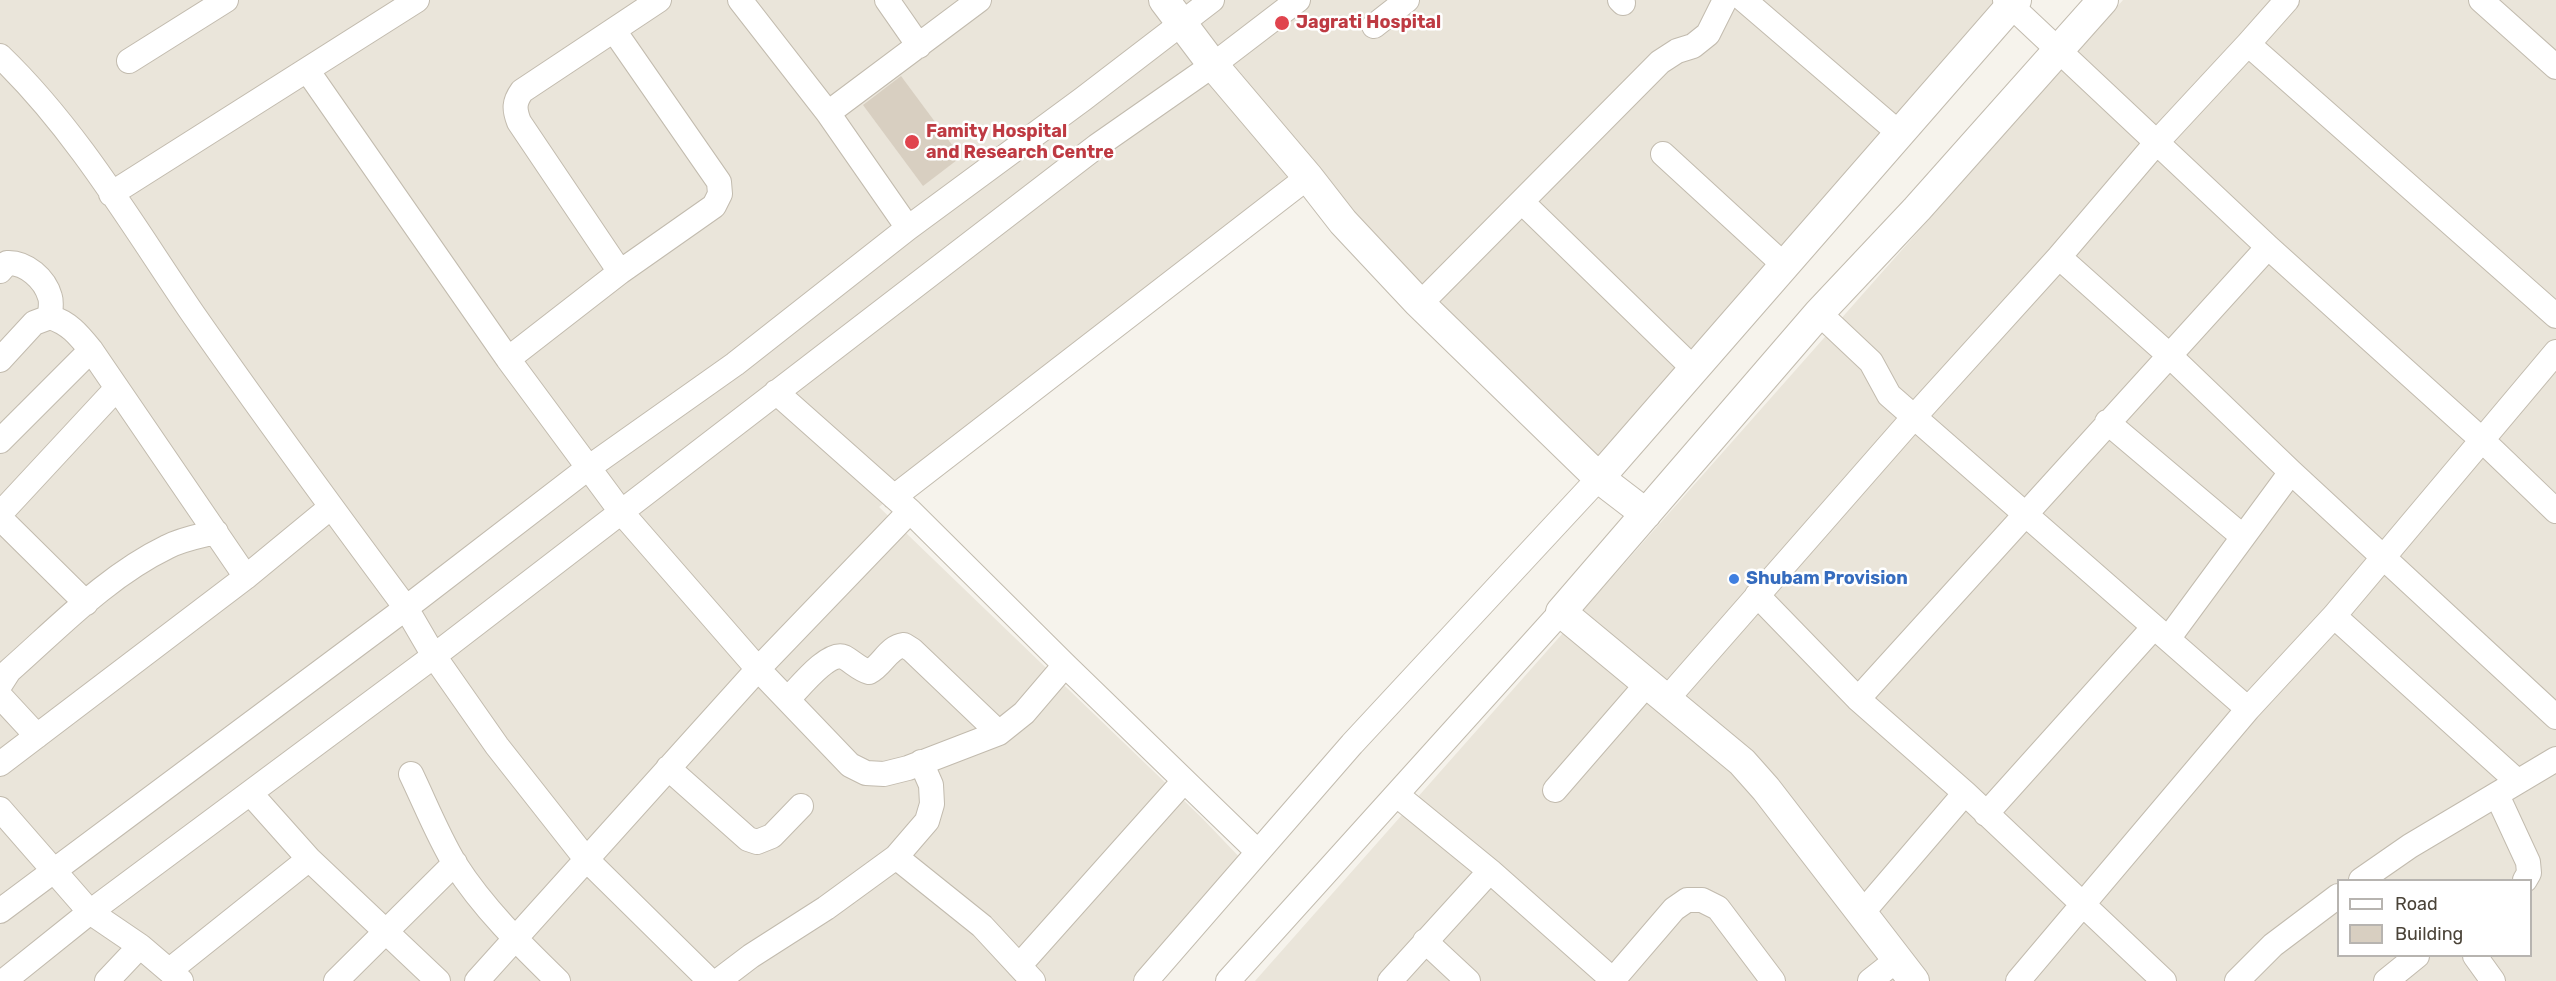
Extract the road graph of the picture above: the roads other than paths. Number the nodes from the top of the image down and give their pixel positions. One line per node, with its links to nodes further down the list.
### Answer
1 (226, 0): 22 (street)
2 (417, 0): 26 (street)
3 (660, 0): 18 (street)
4 (740, 0): 27 (street)
5 (887, 0): 20 (street)
6 (979, 0): 20 (street)
7 (1212, 0): 16 (street)
8 (1298, 0): 23 (street)
9 (1407, 0): 17 (street)
10 (1725, 0): 33 (street)
11 (1744, 0): 28 (street)
12 (2103, 0): 21 (street)
13 (2287, 0): 19 (street)
14 (2481, 0): 25 (street)
15 (2011, 2): 21 (street); 28 (street)
16 (1173, 12): 23 (street); 34 (street)
17 (1374, 26)
18 (615, 32): 39 (street); 39 (street)
19 (2248, 44): 29 (street); 42 (street)
20 (919, 46): 27 (street)
21 (2058, 50): 29 (street); 41 (street)
22 (129, 61)
23 (1213, 64): 31 (street); 51 (street)
24 (4, 67): 32 (street)
25 (2556, 67)
26 (307, 70): 32 (street); 47 (street)
27 (828, 113): 34 (street)
28 (1899, 133): 37 (street)
29 (2157, 142): 35 (street); 36 (street)
30 (1663, 154): 37 (street)
31 (1308, 177): 40 (street); 59 (street)
32 (111, 194): 60 (street)
33 (1522, 202): 40 (street); 49 (street)
34 (908, 228): 56 (street)
35 (2268, 247): 46 (street); 54 (street)
36 (2059, 257): 46 (street); 52 (street)
37 (1784, 265): 49 (street)
38 (0, 271): 43 (street)
39 (620, 272): 47 (street)
40 (1420, 304): 58 (street)
41 (1819, 314): 52 (street); 63 (street)
42 (2556, 316)
43 (50, 317): 44 (street); 48 (street)
44 (91, 350): 50 (street); 55 (street)
45 (2556, 352): 54 (street)
46 (2170, 356): 53 (street); 57 (street)
47 (508, 359): 56 (street)
48 (0, 360)
49 (1694, 369): 58 (street)
50 (117, 388): 64 (street); 66 (street)
51 (776, 392): 59 (street); 62 (street)
52 (1914, 417): 65 (street); 70 (street)
53 (2107, 422): 65 (street); 67 (street)
54 (2481, 439): 61 (street); 68 (street)
55 (0, 441)
56 (588, 468): 62 (street); 72 (street)
57 (2291, 472): 67 (street); 68 (street)
58 (1599, 478): 63 (street); 103 (street)
59 (902, 504): 77 (street); 78 (street)
60 (331, 507): 69 (street); 72 (street)
61 (2556, 512)
62 (622, 513): 76 (street); 78 (street)
63 (1646, 514): 73 (street)
64 (0, 516): 71 (street)
65 (2025, 516): 75 (street); 83 (street)
66 (216, 532): 69 (street); 71 (street)
67 (2242, 536): 75 (street)
68 (2384, 556): 74 (street); 85 (street)
69 (246, 577): 87 (street)
70 (1757, 595): 80 (street); 83 (street)
71 (86, 603): 79 (street)
72 (406, 608): 76 (street); 109 (street)
73 (1561, 612): 80 (street); 98 (street)
74 (2334, 616): 84 (street); 94 (street)
75 (2161, 633): 84 (street); 102 (street)
76 (434, 656): 97 (street); 106 (street)
77 (1065, 665): 86 (street); 93 (street)
78 (758, 669): 82 (street); 91 (street)
79 (0, 685)
80 (1656, 692): 95 (street); 116 (street)
81 (0, 696): 87 (street)
82 (789, 698): 86 (street); 89 (street)
83 (1858, 699): 96 (street)
84 (2248, 709): 113 (street)
85 (2556, 717)
86 (999, 733): 89 (street)
87 (37, 736): 90 (street)
88 (2556, 759): 94 (street)
89 (921, 762): 104 (street)
90 (0, 764)
91 (668, 768): 100 (street); 106 (street)
92 (411, 774): 107 (street)
93 (1184, 781): 103 (street); 124 (street)
94 (2517, 781): 99 (street)
95 (1555, 790)
96 (1965, 793): 102 (street); 116 (street)
97 (251, 794): 105 (street); 115 (street)
98 (1397, 795): 108 (street); 136 (street)
99 (2497, 795): 110 (street); 111 (street)
100 (801, 806)
101 (0, 809): 109 (street)
102 (1986, 814): 113 (street)
103 (1258, 852): 135 (street)
104 (896, 857): 124 (street); 134 (street)
105 (309, 859): 117 (street); 125 (street)
106 (586, 859): 118 (street); 133 (street)
107 (455, 863): 117 (street); 118 (street)
108 (1490, 871): 119 (street); 126 (street)
109 (52, 872): 114 (street); 115 (street)
110 (2362, 879)
111 (2526, 879)
112 (2337, 897): 143 (street)
113 (2085, 904): 141 (street); 142 (street)
114 (0, 911)
115 (90, 912): 120 (street); 127 (street)
116 (1863, 912): 123 (street)
117 (384, 932): 129 (street); 130 (street)
118 (515, 939): 131 (street); 132 (street)
119 (1425, 941): 137 (street); 138 (street)
120 (140, 946): 125 (street); 128 (street)
121 (2416, 957): 144 (street)
122 (2476, 957): 145 (street)
123 (1906, 970): 140 (street)
124 (1026, 973)
125 (175, 975)
126 (1613, 980): 139 (street)
127 (4, 981)
128 (107, 981)
129 (336, 981)
130 (438, 981)
131 (477, 981)
132 (558, 981)
133 (710, 981)
134 (718, 981)
135 (1146, 981)
136 (1228, 981)
137 (1390, 981)
138 (1468, 981)
139 (1773, 981)
140 (1870, 981)
141 (2018, 981)
142 (2164, 981)
143 (2237, 981)
144 (2386, 981)
145 (2493, 981)

